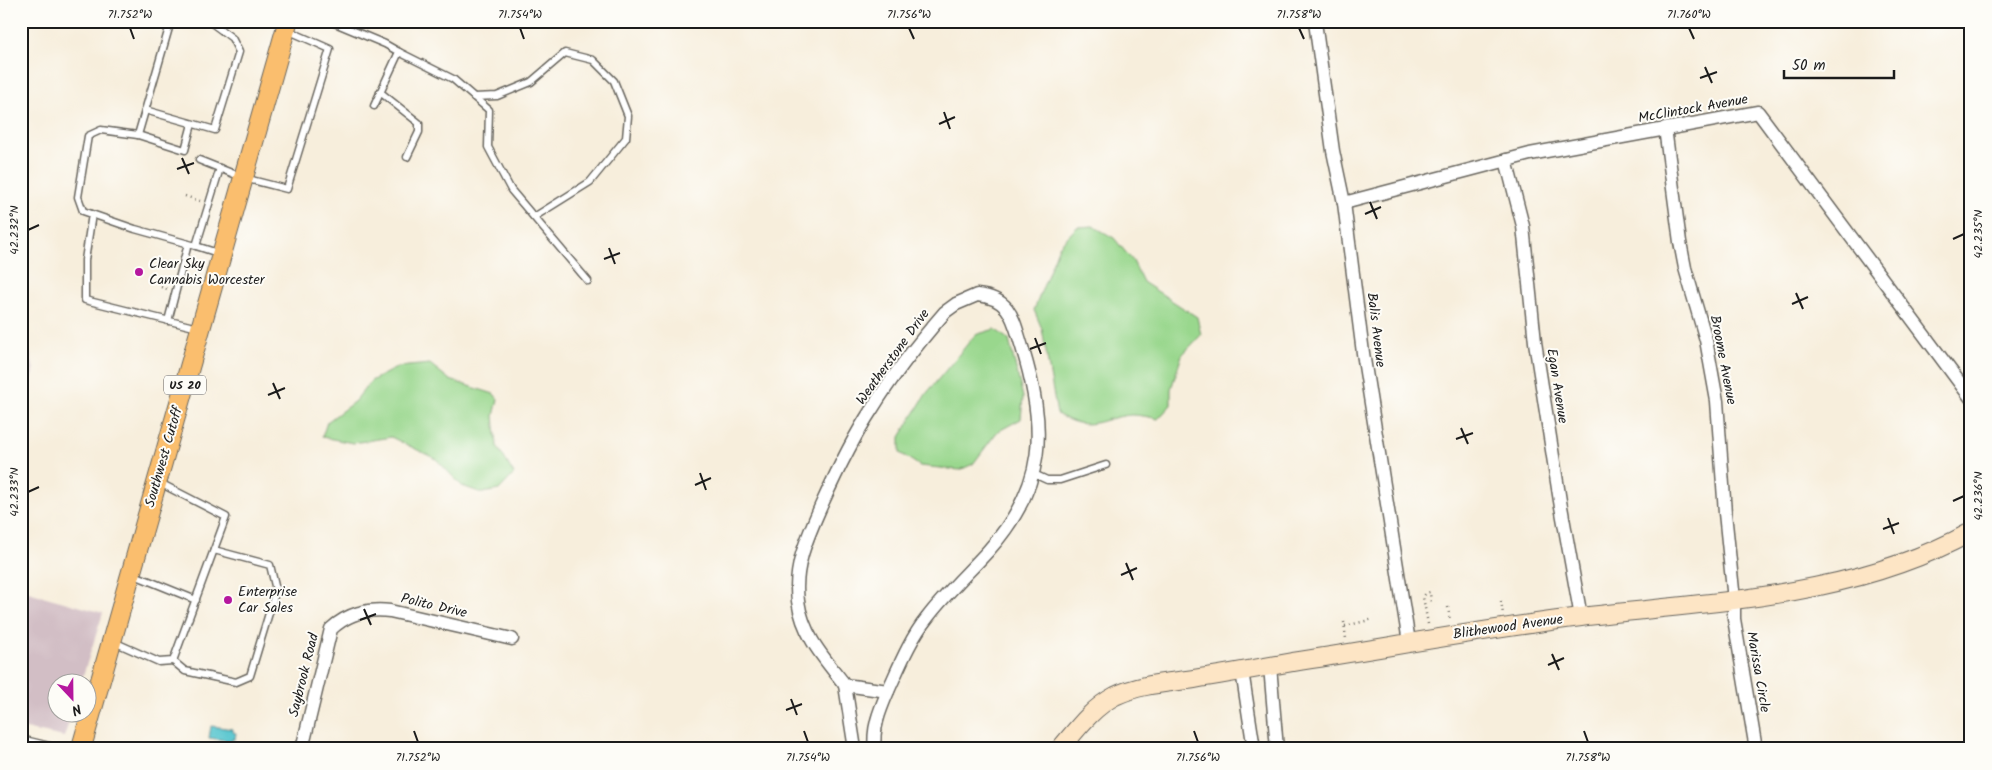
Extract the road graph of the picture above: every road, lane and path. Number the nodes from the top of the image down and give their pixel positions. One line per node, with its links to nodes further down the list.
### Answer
1 (171, 21): 10 (lane)
2 (209, 21): 11 (lane)
3 (330, 21): 6 (lane)
4 (1316, 22): 20 (street, Balis Avenue)
5 (287, 25): 18 (main road, Southwest Cutoff / US 20); 18 (lane)
6 (399, 52): 7 (lane); 8 (lane)
7 (380, 92): 9 (lane); 14 (lane)
8 (474, 96): 23 (lane); 23 (lane)
9 (374, 106)
10 (145, 110): 11 (lane); 13 (lane)
11 (192, 124): 13 (lane)
12 (1665, 128): 16 (street, McClintock Avenue); 30 (street, McClintock Avenue); 38 (street, Broome Avenue)
13 (138, 135): 22 (lane)
14 (407, 157)
15 (200, 160): 17 (lane)
16 (1506, 160): 20 (street, McClintock Avenue); 43 (street, Egan Avenue)
17 (220, 168): 18 (lane); 21 (lane)
18 (244, 178): 26 (main road, Southwest Cutoff / US 20)
19 (185, 196): 21 (path)
20 (1344, 203): 51 (street, Balis Avenue)
21 (209, 204): 25 (lane)
22 (92, 214): 24 (lane); 28 (lane)
23 (534, 217): 27 (lane)
24 (188, 244): 25 (lane); 28 (lane)
25 (196, 246): 26 (lane)
26 (223, 254): 29 (main road, Southwest Cutoff / US 20)
27 (588, 281)
28 (168, 321): 29 (lane)
29 (201, 329): 33 (main road, Southwest Cutoff / US 20)
30 (1971, 398)
31 (1106, 465): 32 (lane)
32 (1034, 474): 55 (street, Weatherstone Drive); 56 (street, Weatherstone Drive)
33 (157, 482): 35 (lane); 36 (main road, Southwest Cutoff / US 20)
34 (1971, 532): 38 (street, Blithewood Avenue)
35 (214, 550): 37 (lane); 52 (lane)
36 (131, 574): 37 (lane); 50 (main road, Southwest Cutoff / US 20)
37 (196, 600): 52 (lane)
38 (1734, 600): 43 (street, Blithewood Avenue); 66 (street, Marissa Circle)
39 (1501, 601): 44 (path)
40 (1431, 604): 47 (path)
41 (1448, 606): 46 (path)
42 (348, 617): 48 (street, Polito Drive); 60 (street, Saybrook Road)
43 (1581, 617): 51 (street, Blithewood Avenue)
44 (1503, 618)
45 (1374, 619): 49 (path)
46 (1451, 625)
47 (1428, 628)
48 (512, 639)
49 (1347, 640)
50 (112, 641): 52 (lane); 59 (main road, Southwest Cutoff / US 20)
51 (1409, 642): 53 (street, Blithewood Avenue)
52 (173, 661)
53 (1270, 666): 54 (street, Blithewood Avenue); 65 (street)
54 (1242, 671): 63 (street, Blithewood Avenue); 64 (street)
55 (845, 685): 56 (street); 61 (street, Weatherstone Drive)
56 (888, 691): 62 (street, Weatherstone Drive)
57 (21, 739): 58 (lane)
58 (62, 749)
59 (81, 749)
60 (302, 749)
61 (855, 749)
62 (875, 749)
63 (1060, 749)
64 (1254, 749)
65 (1277, 749)
66 (1756, 749)

